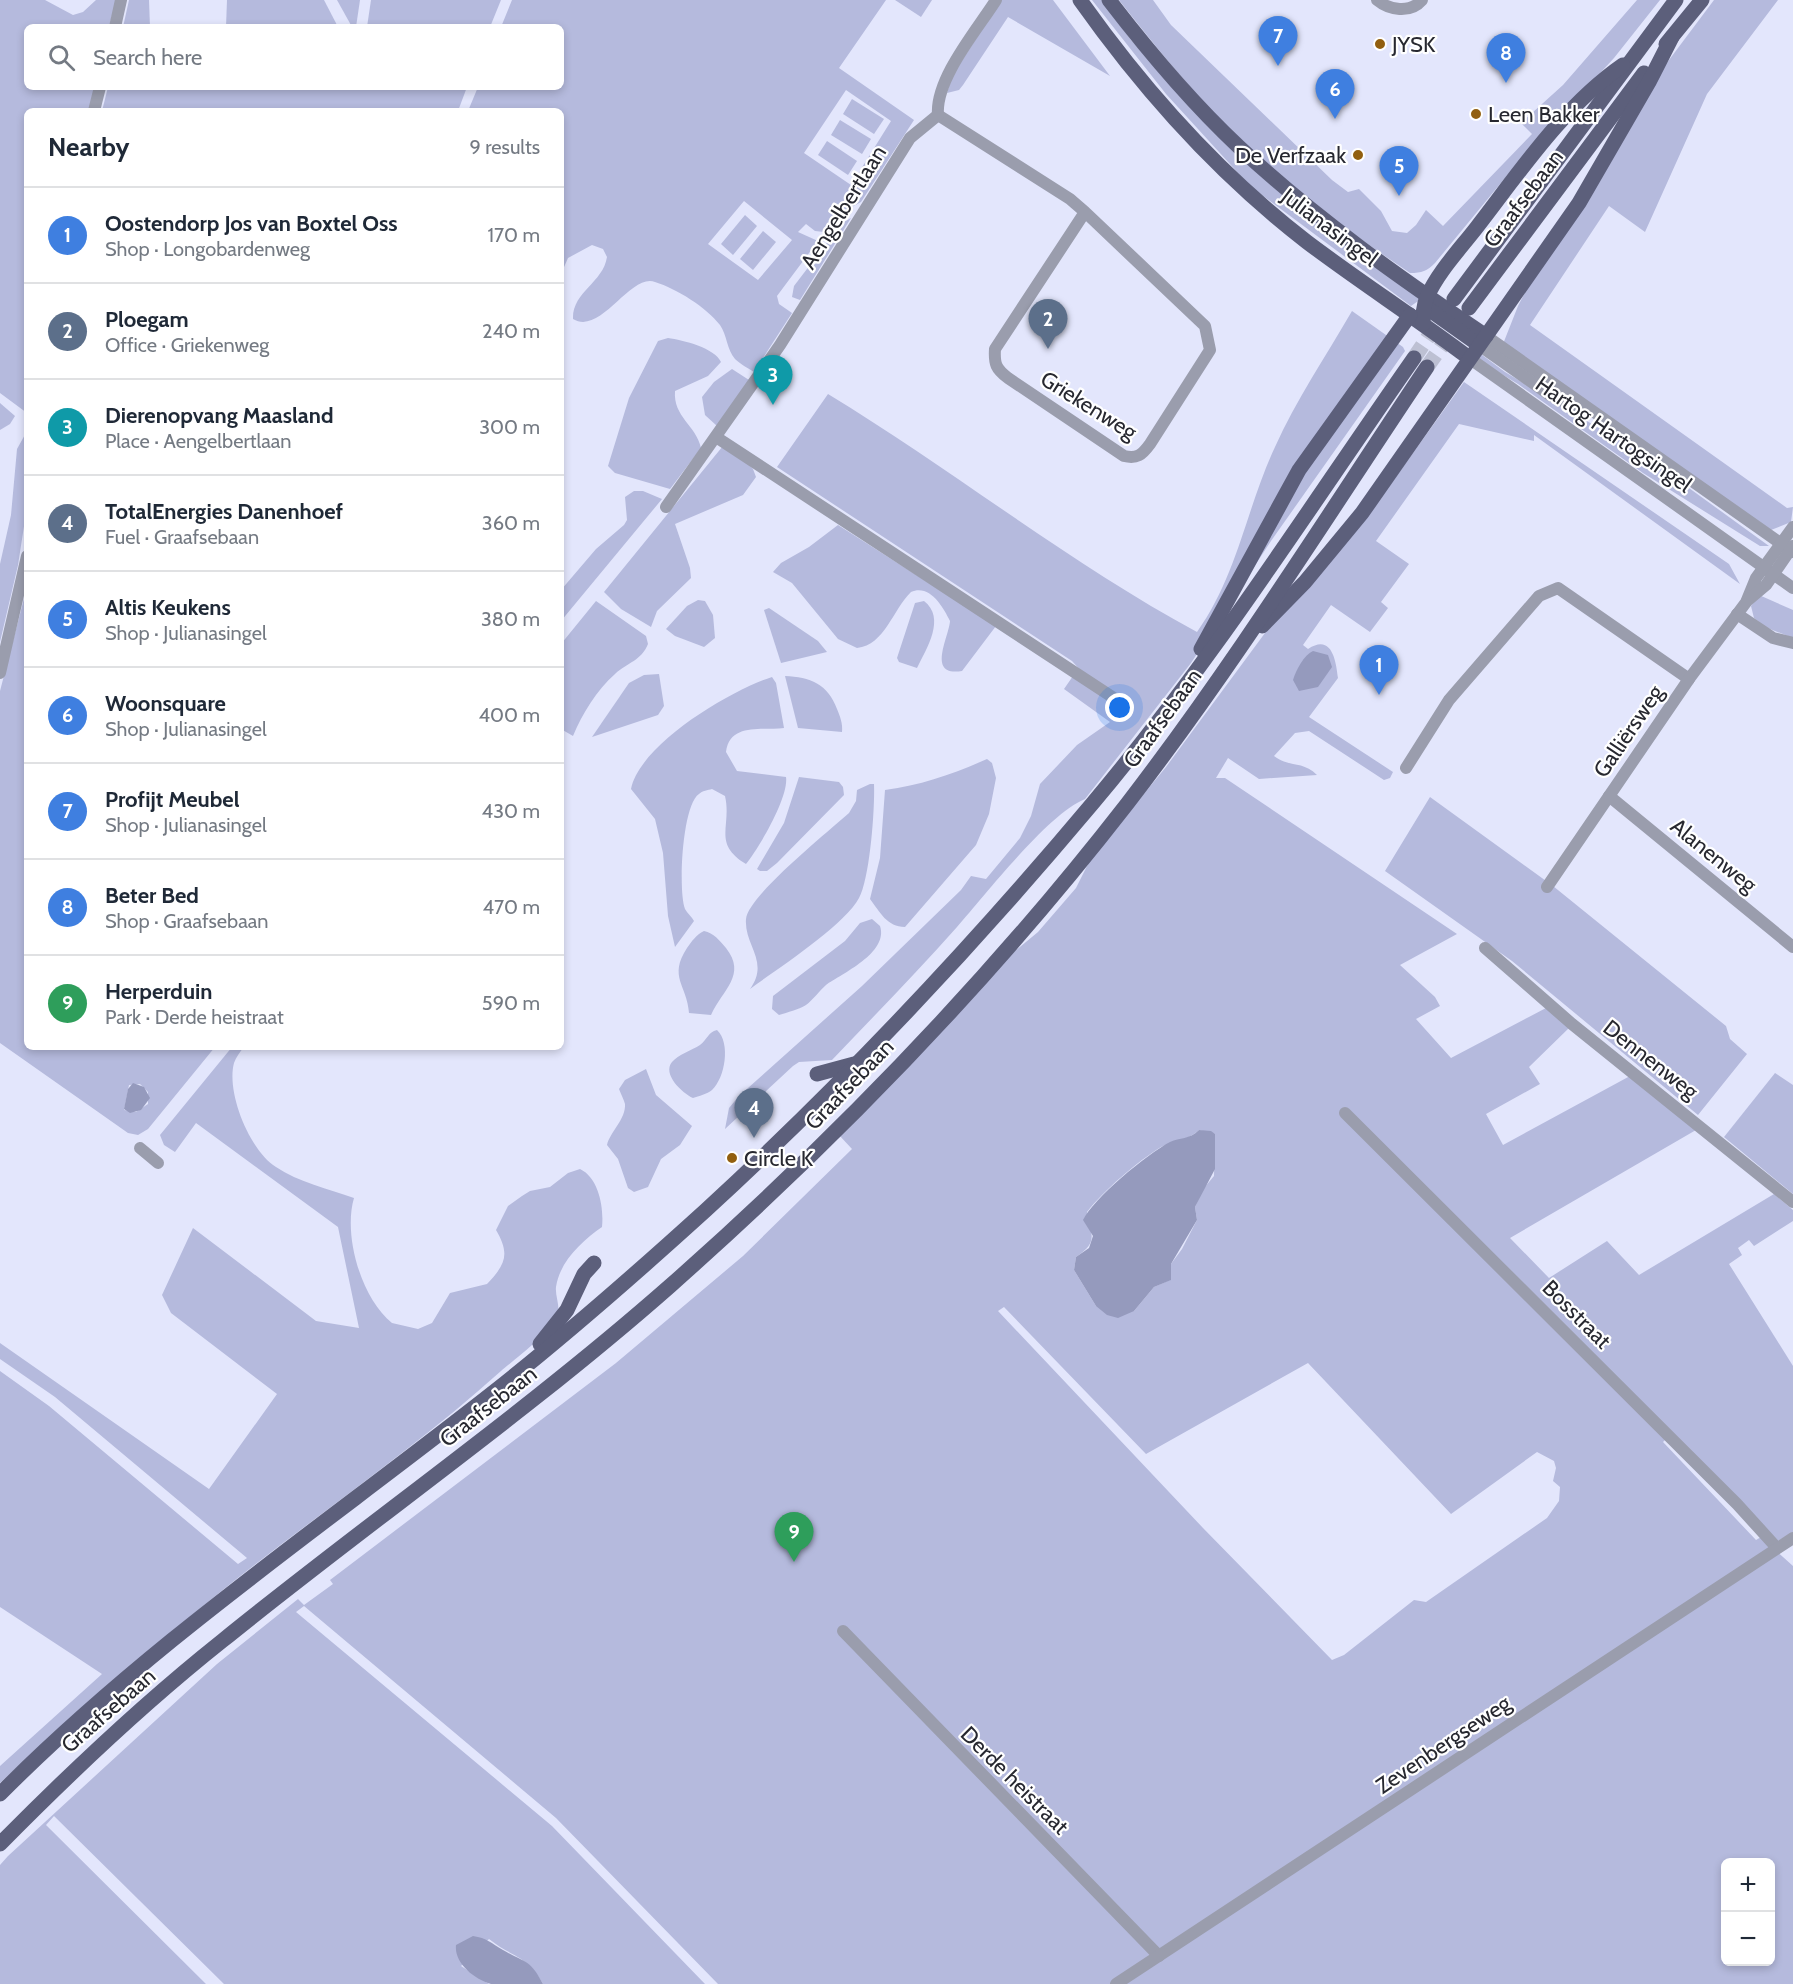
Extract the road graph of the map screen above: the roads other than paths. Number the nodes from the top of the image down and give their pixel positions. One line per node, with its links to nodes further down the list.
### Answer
1 (121, 0): 9 (street)
2 (996, 0): 14 (street)
3 (1080, 0): 18 (main road, Julianasingel)
4 (1109, 0): 18 (main road, Julianasingel)
5 (1377, 0): 6 (street)
6 (1422, 0)
7 (1676, 0): 11 (main road, Graafsebaan)
8 (1701, 0): 10 (main road, Graafsebaan)
9 (116, 24)
10 (1672, 37): 17 (main road, Graafsebaan); 19 (main road)
11 (1633, 58): 16 (main road, Graafsebaan); 18 (main road)
12 (99, 90): 13 (street)
13 (95, 108)
14 (938, 115): 15 (street, Griekenweg); 23 (street, Aengelbertlaan)
15 (1085, 212): 15 (street, Griekenweg)
16 (1455, 299)
17 (1469, 308)
18 (1421, 312): 19 (main road, Julianasingel); 21 (main road, Hartog Hartogsingel); 37 (main road)
19 (1483, 341): 21 (main road); 26 (street, Hartog Hartogsingel)
20 (1414, 358): 37 (main road, Graafsebaan)
21 (1469, 358): 27 (street, Hartog Hartogsingel); 33 (main road)
22 (1427, 367): 33 (main road, Graafsebaan)
23 (716, 437): 24 (street, Aengelbertlaan); 38 (street)
24 (666, 507)
25 (1793, 527): 26 (street, Galliërsweg)
26 (1789, 548): 27 (street, Galliërsweg); 29 (street, Galliërsweg)
27 (1763, 567): 29 (street, Hartog Hartogsingel); 31 (street, Galliërsweg)
28 (24, 569): 35 (street)
29 (1774, 575): 30 (street, Hartog Hartogsingel); 31 (street, Galliërsweg)
30 (1793, 588)
31 (1746, 601): 32 (street, Galliërsweg)
32 (1737, 614): 34 (street); 36 (street, Galliërsweg)
33 (1245, 641): 56 (main road, Graafsebaan)
34 (1793, 644)
35 (0, 673)
36 (1689, 679): 39 (street); 40 (street, Galliërsweg)
37 (1180, 689): 44 (main road, Graafsebaan)
38 (1123, 704)
39 (1406, 768)
40 (1609, 796): 41 (street, Galliërsweg); 42 (street, Alanenweg)
41 (1548, 887)
42 (1793, 947)
43 (1485, 948): 49 (street, Dennenweg)
44 (860, 1062): 45 (main road); 51 (main road, Graafsebaan)
45 (817, 1074)
46 (1345, 1113): 53 (street, Bosstraat)
47 (140, 1148): 48 (street)
48 (158, 1163)
49 (1793, 1202)
50 (594, 1263): 51 (main road)
51 (508, 1381): 55 (main road, Graafsebaan)
52 (1793, 1538): 53 (street, Zevenbergseweg)
53 (1778, 1548): 57 (street, Zevenbergseweg)
54 (843, 1631): 57 (street, Derde heistraat)
55 (0, 1794)
56 (0, 1844)
57 (1159, 1956): 58 (street, Zevenbergseweg)
58 (1116, 1984)

